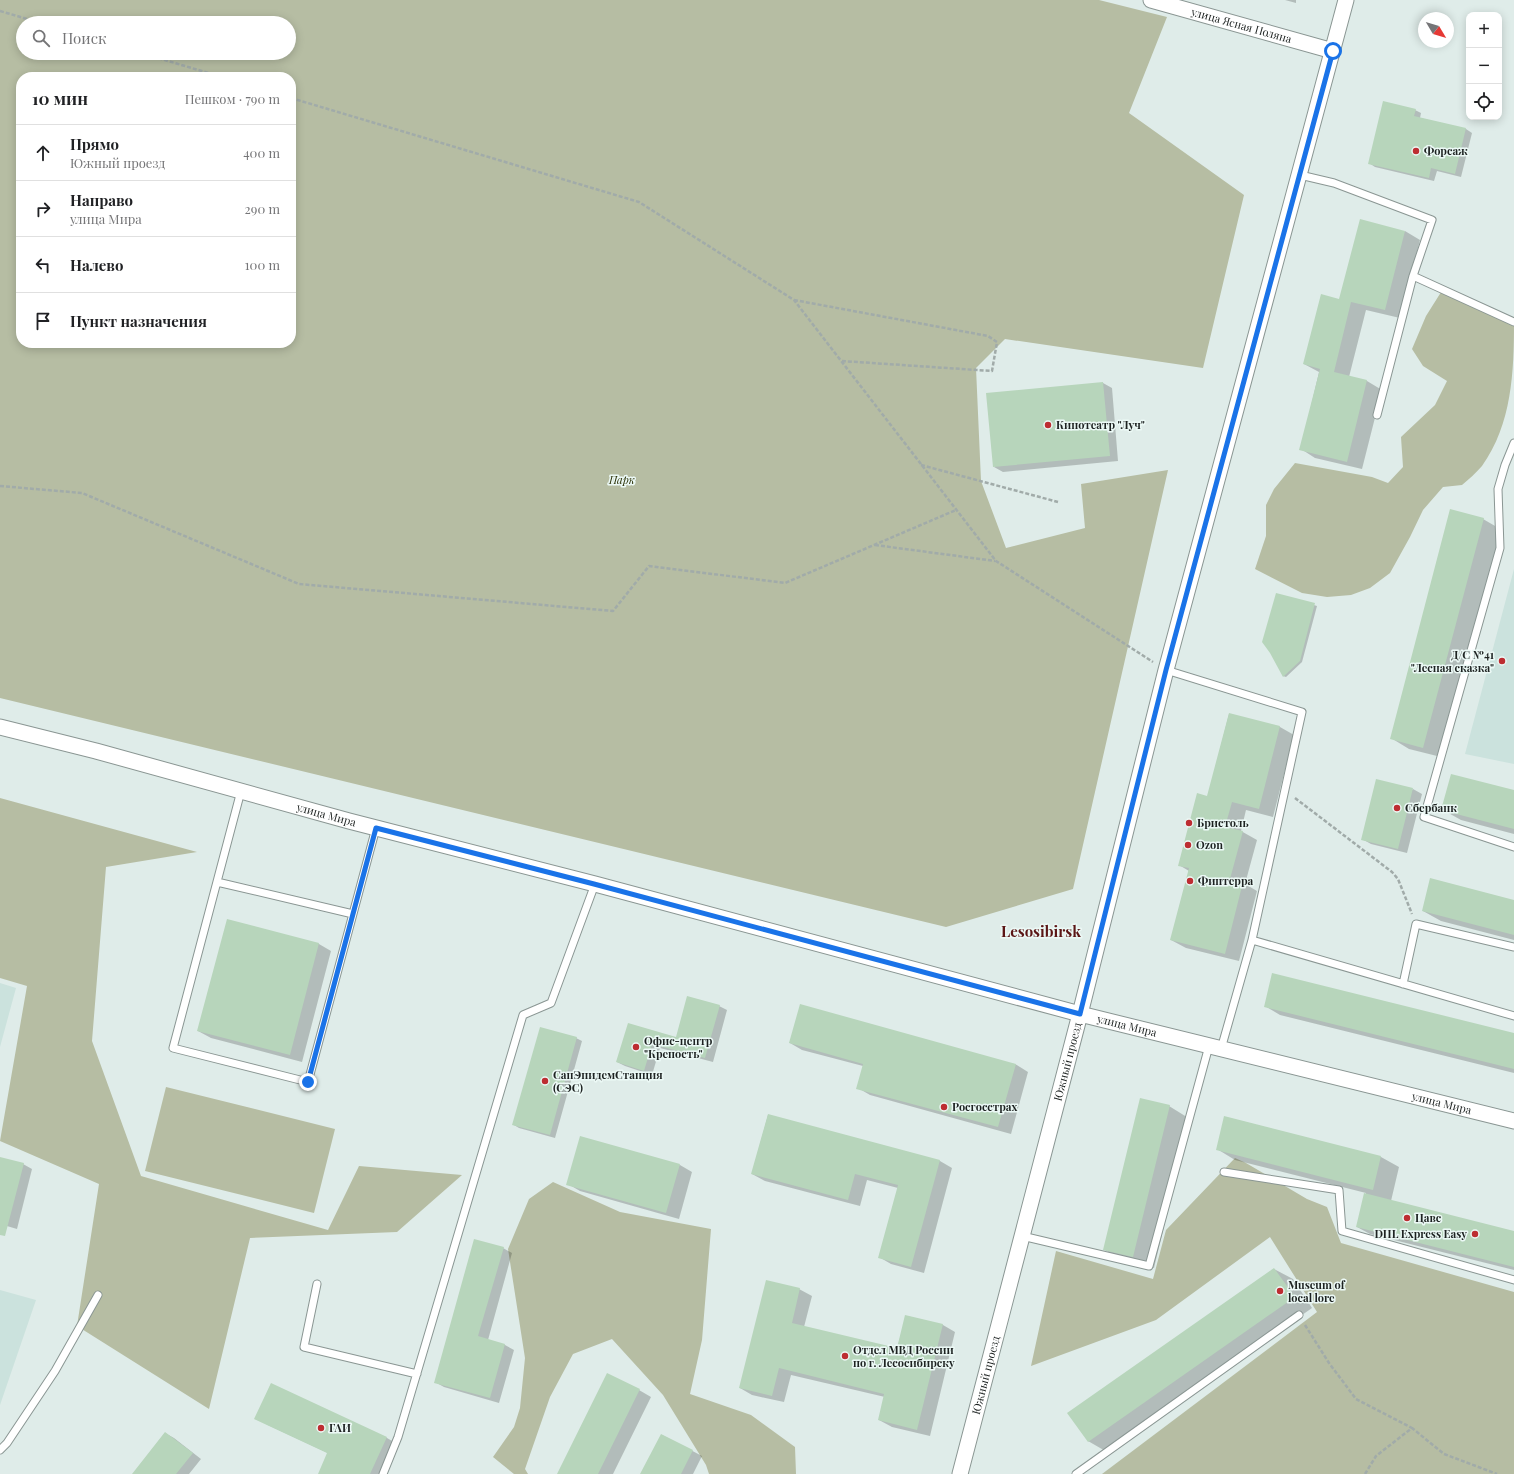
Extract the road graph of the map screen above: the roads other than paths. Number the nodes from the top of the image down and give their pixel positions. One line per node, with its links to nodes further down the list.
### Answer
1 (1150, 0): 3 (street, улица Ясная Поляна)
2 (1346, 0): 3 (street, Южный проезд)
3 (1333, 51): 4 (street, Южный проезд)
4 (1300, 175): 5 (lane); 9 (street, Южный проезд)
5 (1413, 276): 6 (lane); 7 (lane)
6 (1514, 322)
7 (1377, 415)
8 (1514, 443): 13 (lane)
9 (1166, 670): 17 (lane); 20 (street, Южный проезд)
10 (0, 727): 11 (street, улица Мира)
11 (241, 792): 12 (street, улица Мира); 14 (lane)
12 (376, 828): 15 (street, улица Мира); 16 (lane)
13 (1514, 847)
14 (217, 882): 16 (lane); 16 (lane)
15 (594, 884): 20 (street, улица Мира); 30 (lane)
16 (352, 914)
17 (1252, 940): 19 (lane); 22 (lane)
18 (1514, 948): 19 (lane)
19 (1402, 984): 21 (lane)
20 (1080, 1014): 22 (street, улица Мира); 25 (street, Южный проезд)
21 (1514, 1016)
22 (1215, 1047): 23 (street, улица Мира); 25 (lane)
23 (1514, 1121)
24 (1224, 1172): 26 (lane)
25 (1022, 1236): 33 (street, Южный проезд)
26 (1514, 1280)
27 (317, 1284): 30 (lane)
28 (98, 1296): 31 (lane)
29 (1299, 1315): 34 (lane)
30 (417, 1374): 32 (lane)
31 (0, 1450)
32 (383, 1474)
33 (960, 1474)
34 (1076, 1474)

